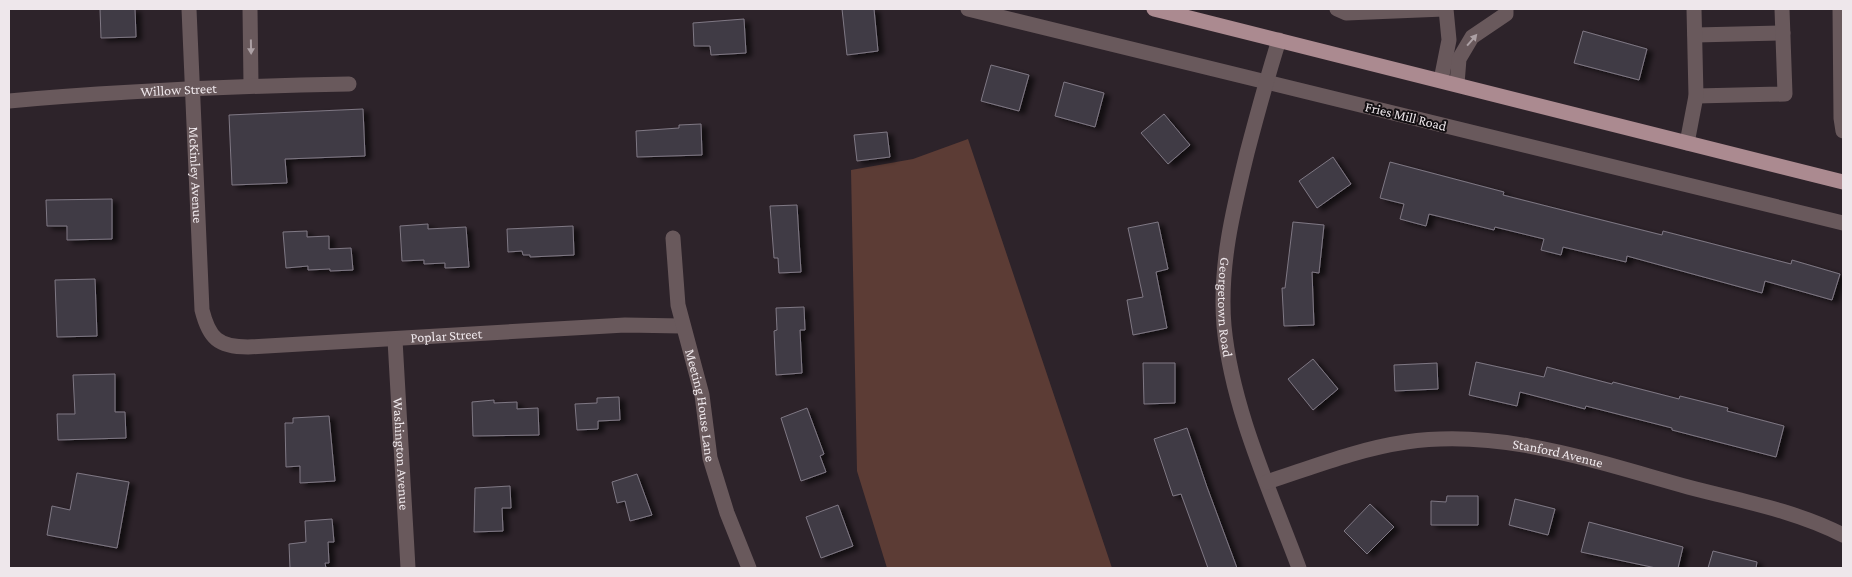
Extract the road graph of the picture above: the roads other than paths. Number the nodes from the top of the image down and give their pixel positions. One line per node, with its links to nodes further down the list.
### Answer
1 (189, 9): 19 (street, McKinley Avenue)
2 (250, 9): 18 (street, one-way to 18)
3 (968, 9): 15 (street, Fries Mill Road)
4 (1154, 9): 13 (main road)
5 (1337, 9): 6 (street)
6 (1445, 9): 14 (street)
7 (1506, 9): 17 (street, one-way to 7)
8 (1694, 9): 12 (street)
9 (1782, 9): 11 (street)
10 (1840, 9): 22 (street)
11 (1783, 33): 12 (street); 20 (street)
12 (1695, 36): 20 (street)
13 (1279, 40): 14 (main road); 15 (street, Georgetown Road)
14 (1441, 80): 17 (main road)
15 (1265, 82): 25 (street, Fries Mill Road); 30 (street, Georgetown Road)
16 (349, 84): 18 (street, Willow Street)
17 (1457, 84): 23 (main road)
18 (252, 85): 19 (street, Willow Street)
19 (191, 89): 21 (street, Willow Street); 28 (street, McKinley Avenue)
20 (1696, 96): 23 (street)
21 (9, 101)
22 (1843, 131)
23 (1687, 142): 24 (main road)
24 (1843, 182)
25 (1843, 223)
26 (673, 238): 27 (street, Meeting House Lane)
27 (682, 326): 29 (street, Poplar Street); 33 (street, Meeting House Lane)
28 (214, 338): 29 (street, Poplar Street)
29 (395, 340): 32 (street, Washington Avenue)
30 (1267, 482): 31 (street, Stanford Avenue); 34 (street, Georgetown Road)
31 (1843, 535)
32 (408, 568)
33 (749, 568)
34 (1299, 568)

